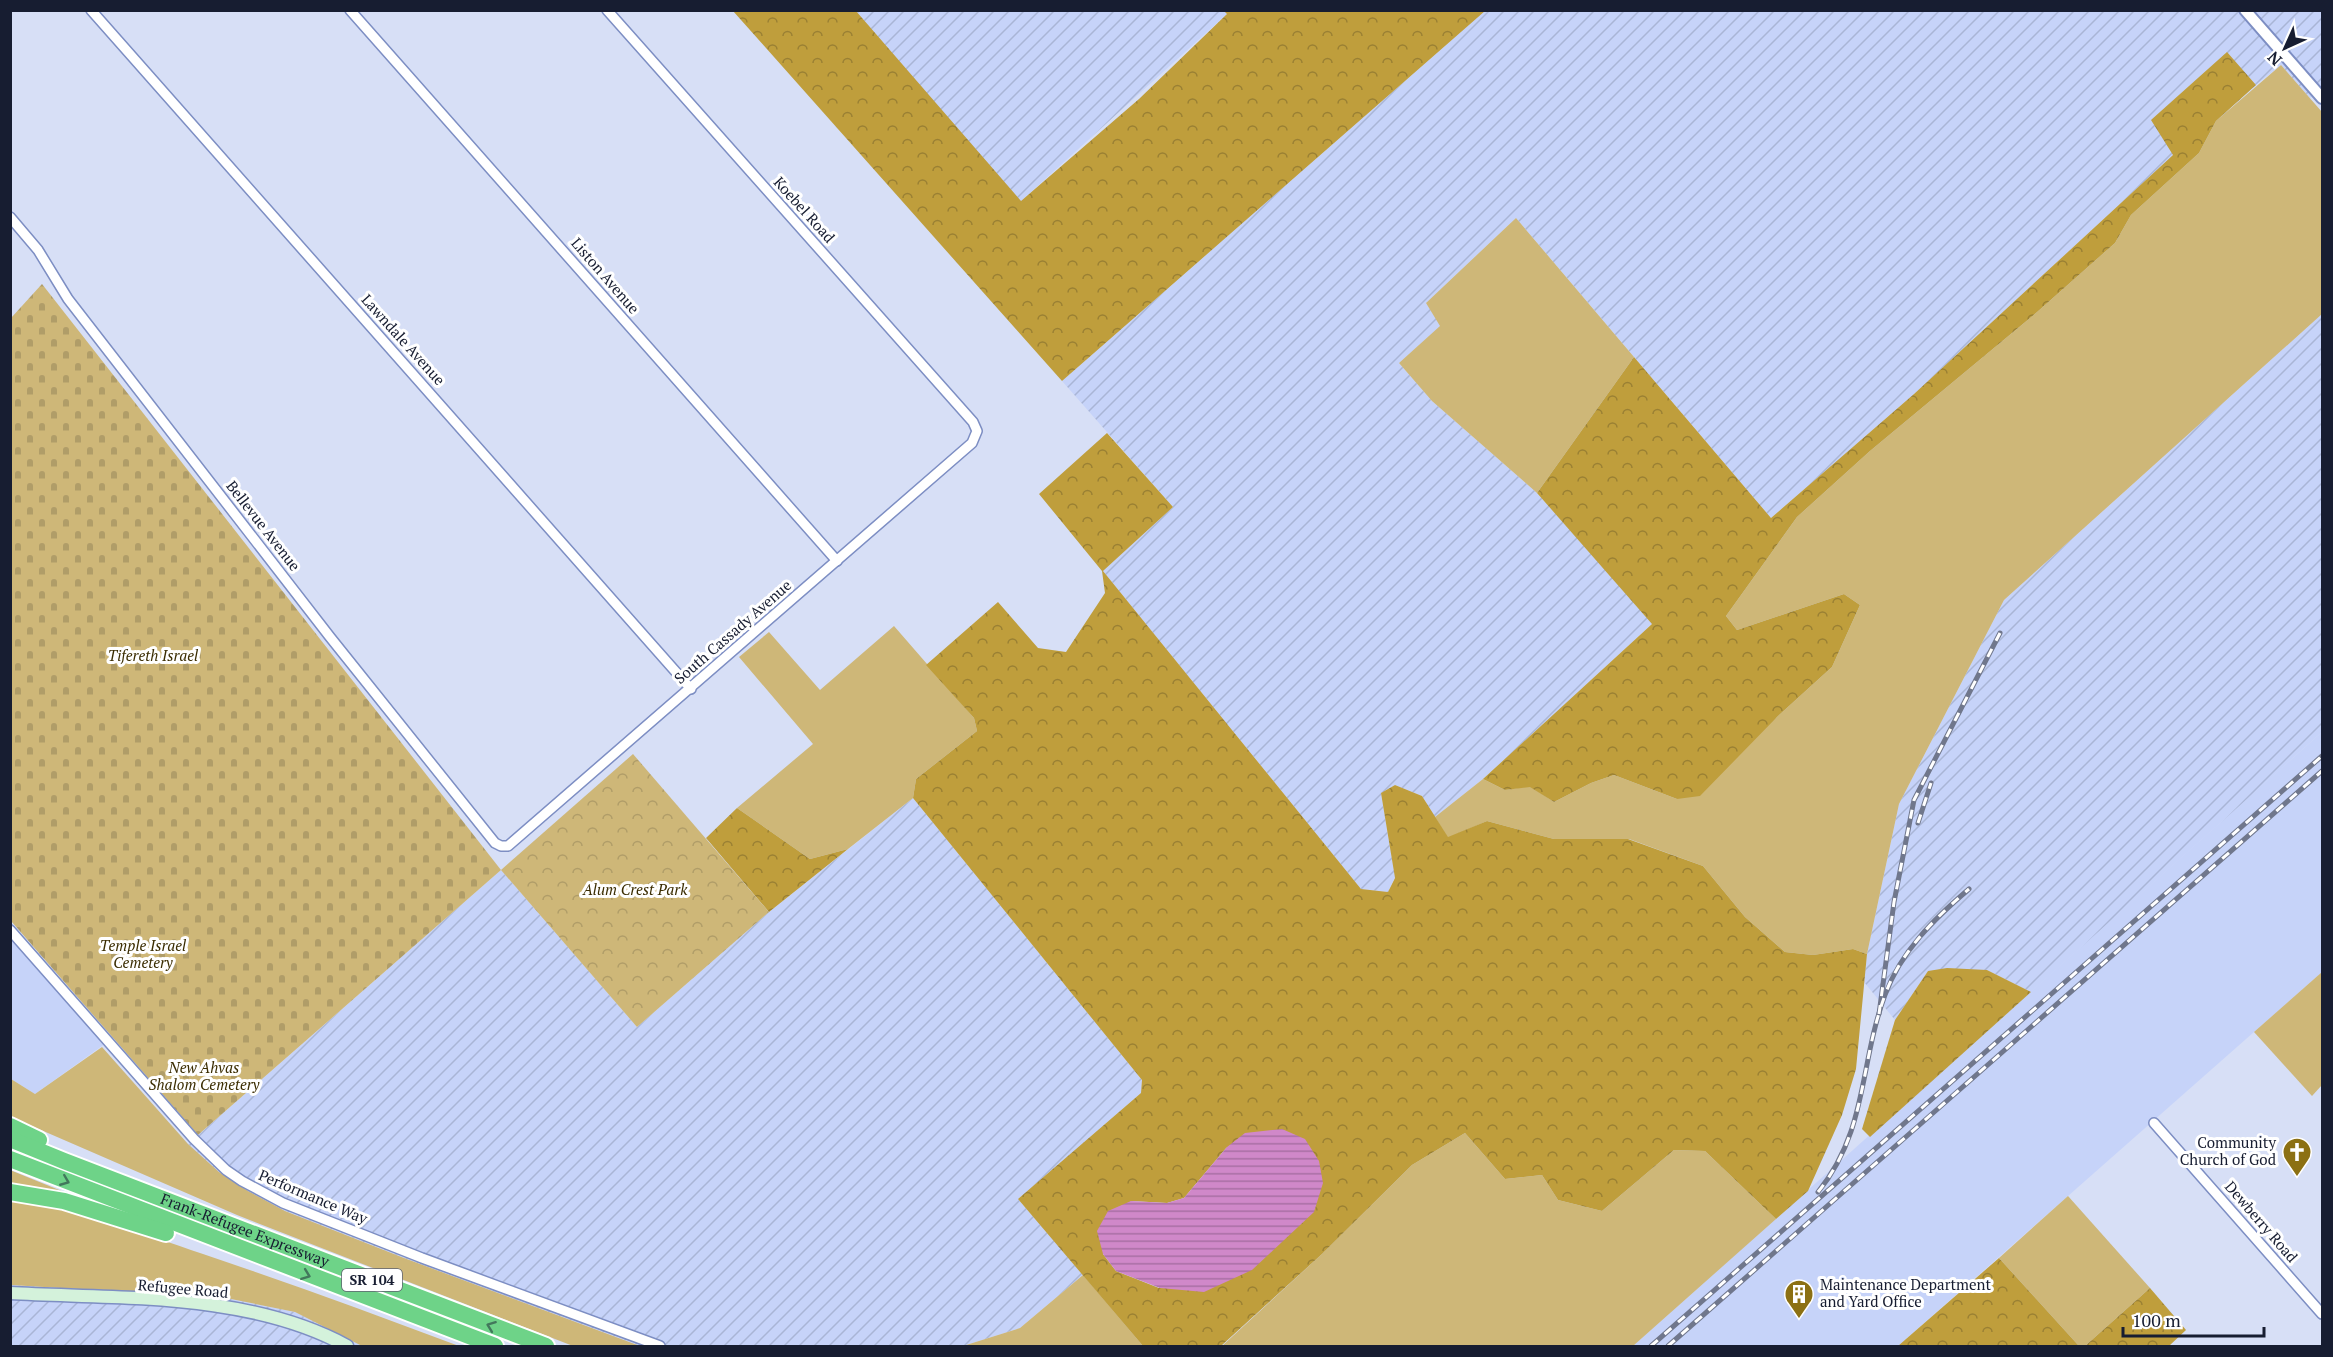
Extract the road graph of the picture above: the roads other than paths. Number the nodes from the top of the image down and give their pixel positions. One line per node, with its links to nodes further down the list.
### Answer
1 (92, 10): 9 (street, Lawndale Avenue)
2 (350, 10): 8 (street, Liston Avenue)
3 (607, 10): 7 (street, Koebel Road)
4 (2246, 10): 5 (street)
5 (2322, 98)
6 (10, 217): 10 (street, Bellevue Avenue)
7 (977, 432): 8 (street, South Cassady Avenue)
8 (837, 561): 9 (street, South Cassady Avenue)
9 (691, 689): 10 (street, South Cassady Avenue)
10 (501, 846)
11 (10, 930): 24 (street, Performance Way)
12 (2154, 1123): 20 (street, Dewberry Road)
13 (10, 1126): 16 (highway)
14 (10, 1139): 16 (highway, Frank-Refugee Expressway / SR 104)
15 (10, 1159): 18 (highway, Frank-Refugee Expressway / SR 104, one-way to 18)
16 (94, 1173): 23 (highway, Frank-Refugee Expressway / SR 104, one-way to 16)
17 (10, 1192): 18 (highway)
18 (252, 1254): 22 (highway, Frank-Refugee Expressway / SR 104, one-way to 22)
19 (10, 1293): 21 (main road, Refugee Road)
20 (2322, 1314)
21 (347, 1347)
22 (495, 1347)
23 (546, 1347)
24 (660, 1347)

